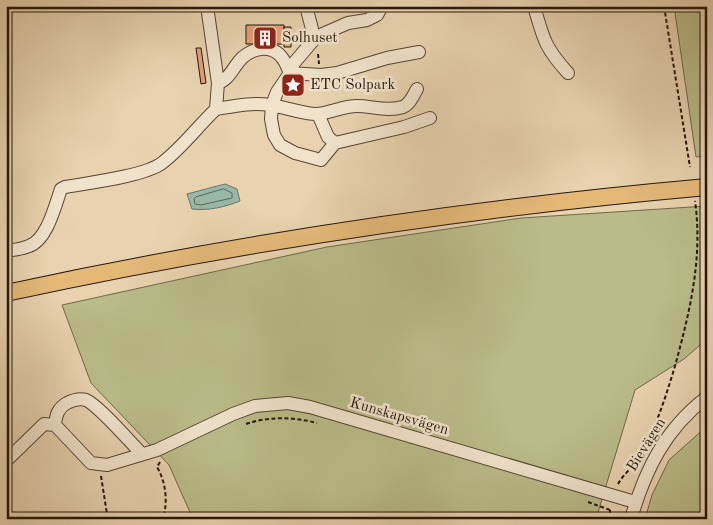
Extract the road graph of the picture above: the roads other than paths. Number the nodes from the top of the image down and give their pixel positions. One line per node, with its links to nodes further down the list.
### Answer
1 (207, 6): 9 (street)
2 (306, 6): 5 (street)
3 (534, 6): 8 (street)
4 (381, 8): 5 (street)
5 (313, 40): 7 (street)
6 (419, 52): 7 (street)
7 (290, 73): 9 (street); 11 (street)
8 (568, 73)
9 (218, 83): 12 (street)
10 (417, 89): 13 (street)
11 (272, 105): 12 (street); 13 (street); 15 (street)
12 (216, 109): 18 (street)
13 (318, 114): 15 (street)
14 (430, 118): 15 (street)
15 (335, 143)
16 (707, 177): 19 (main road)
17 (707, 188): 20 (main road)
18 (6, 251)
19 (6, 282)
20 (6, 293)
21 (707, 397): 25 (street, Bievägen)
22 (55, 425): 23 (street, Kunskapsvägen); 23 (street); 24 (street)
23 (142, 454): 25 (street, Kunskapsvägen)
24 (6, 461)
25 (635, 502): 26 (street, Bievägen)
26 (631, 519)

